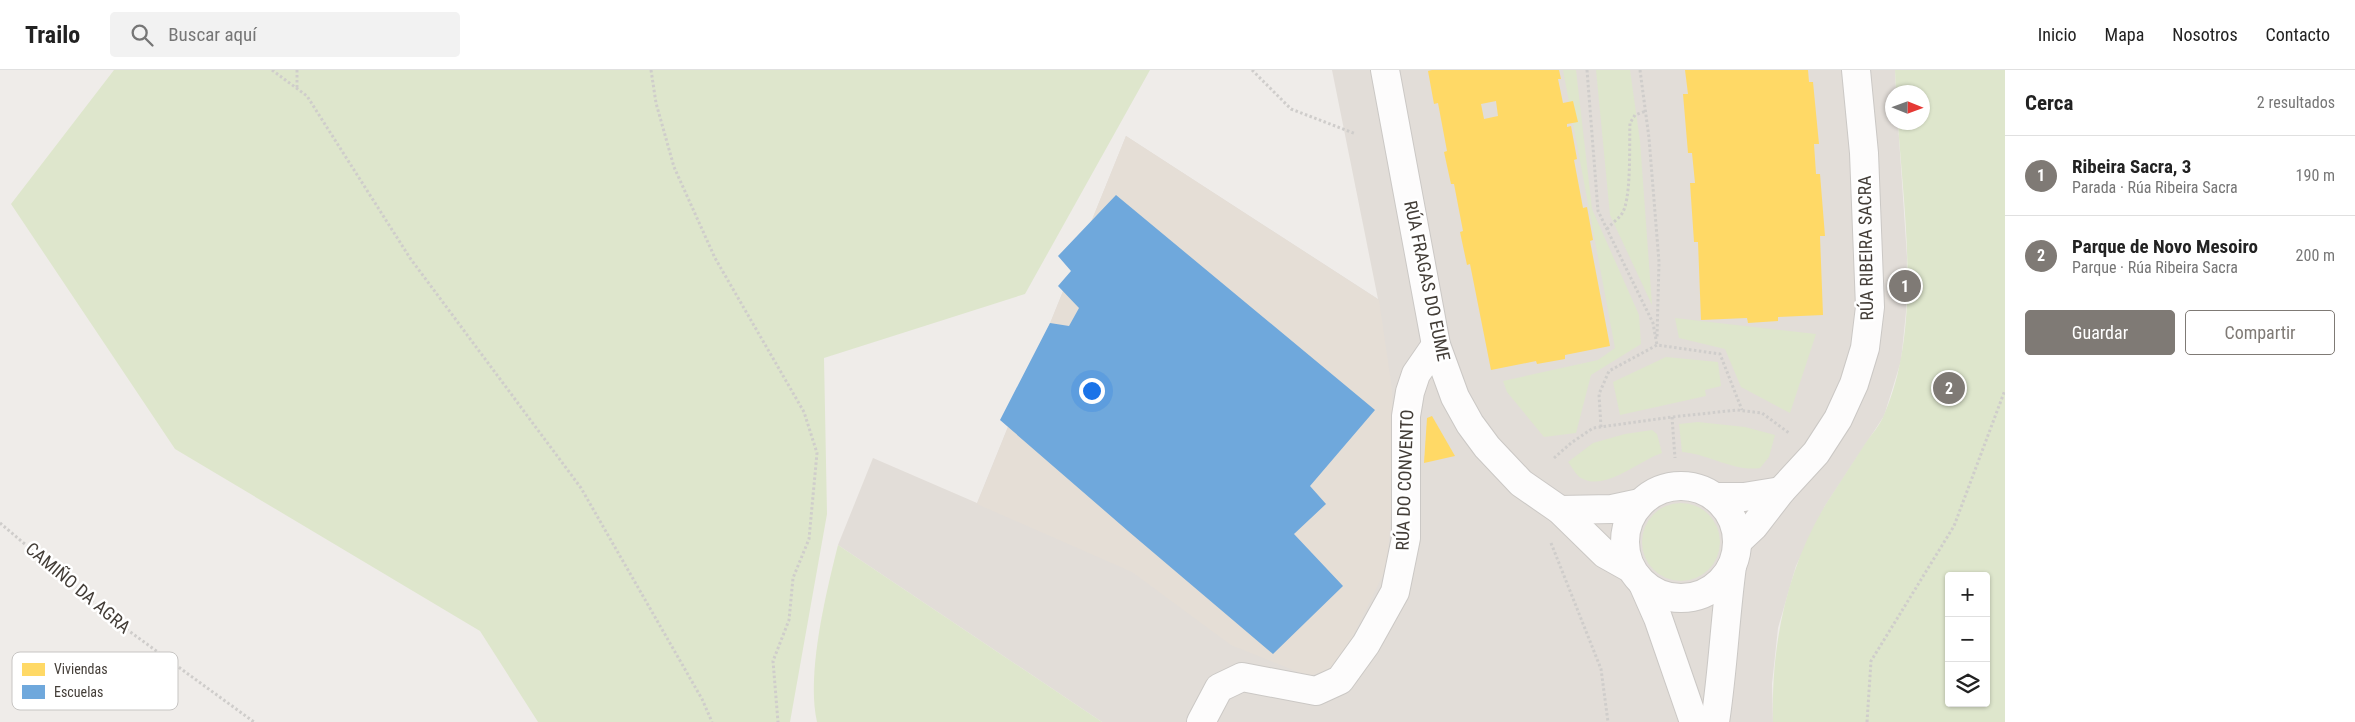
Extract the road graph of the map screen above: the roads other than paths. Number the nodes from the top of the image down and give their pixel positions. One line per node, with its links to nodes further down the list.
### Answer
1 (1385, 70): 3 (street, RÚA FRAGAS DO EUME)
2 (1856, 70): 4 (street, RÚA RIBEIRA SACRA)
3 (1436, 345): 7 (street, RÚA FRAGAS DO EUME); 10 (street, RÚA DO CONVENTO)
4 (1781, 491): 5 (street); 8 (street, RÚA RIBEIRA SACRA)
5 (1715, 497): 6 (street); 8 (street)
6 (1640, 503): 7 (street); 9 (street)
7 (1560, 510): 9 (street, RÚA FRAGAS DO EUME)
8 (1734, 554): 9 (street); 12 (street)
9 (1637, 576): 11 (street)
10 (1201, 722)
11 (1694, 722)
12 (1715, 722)

